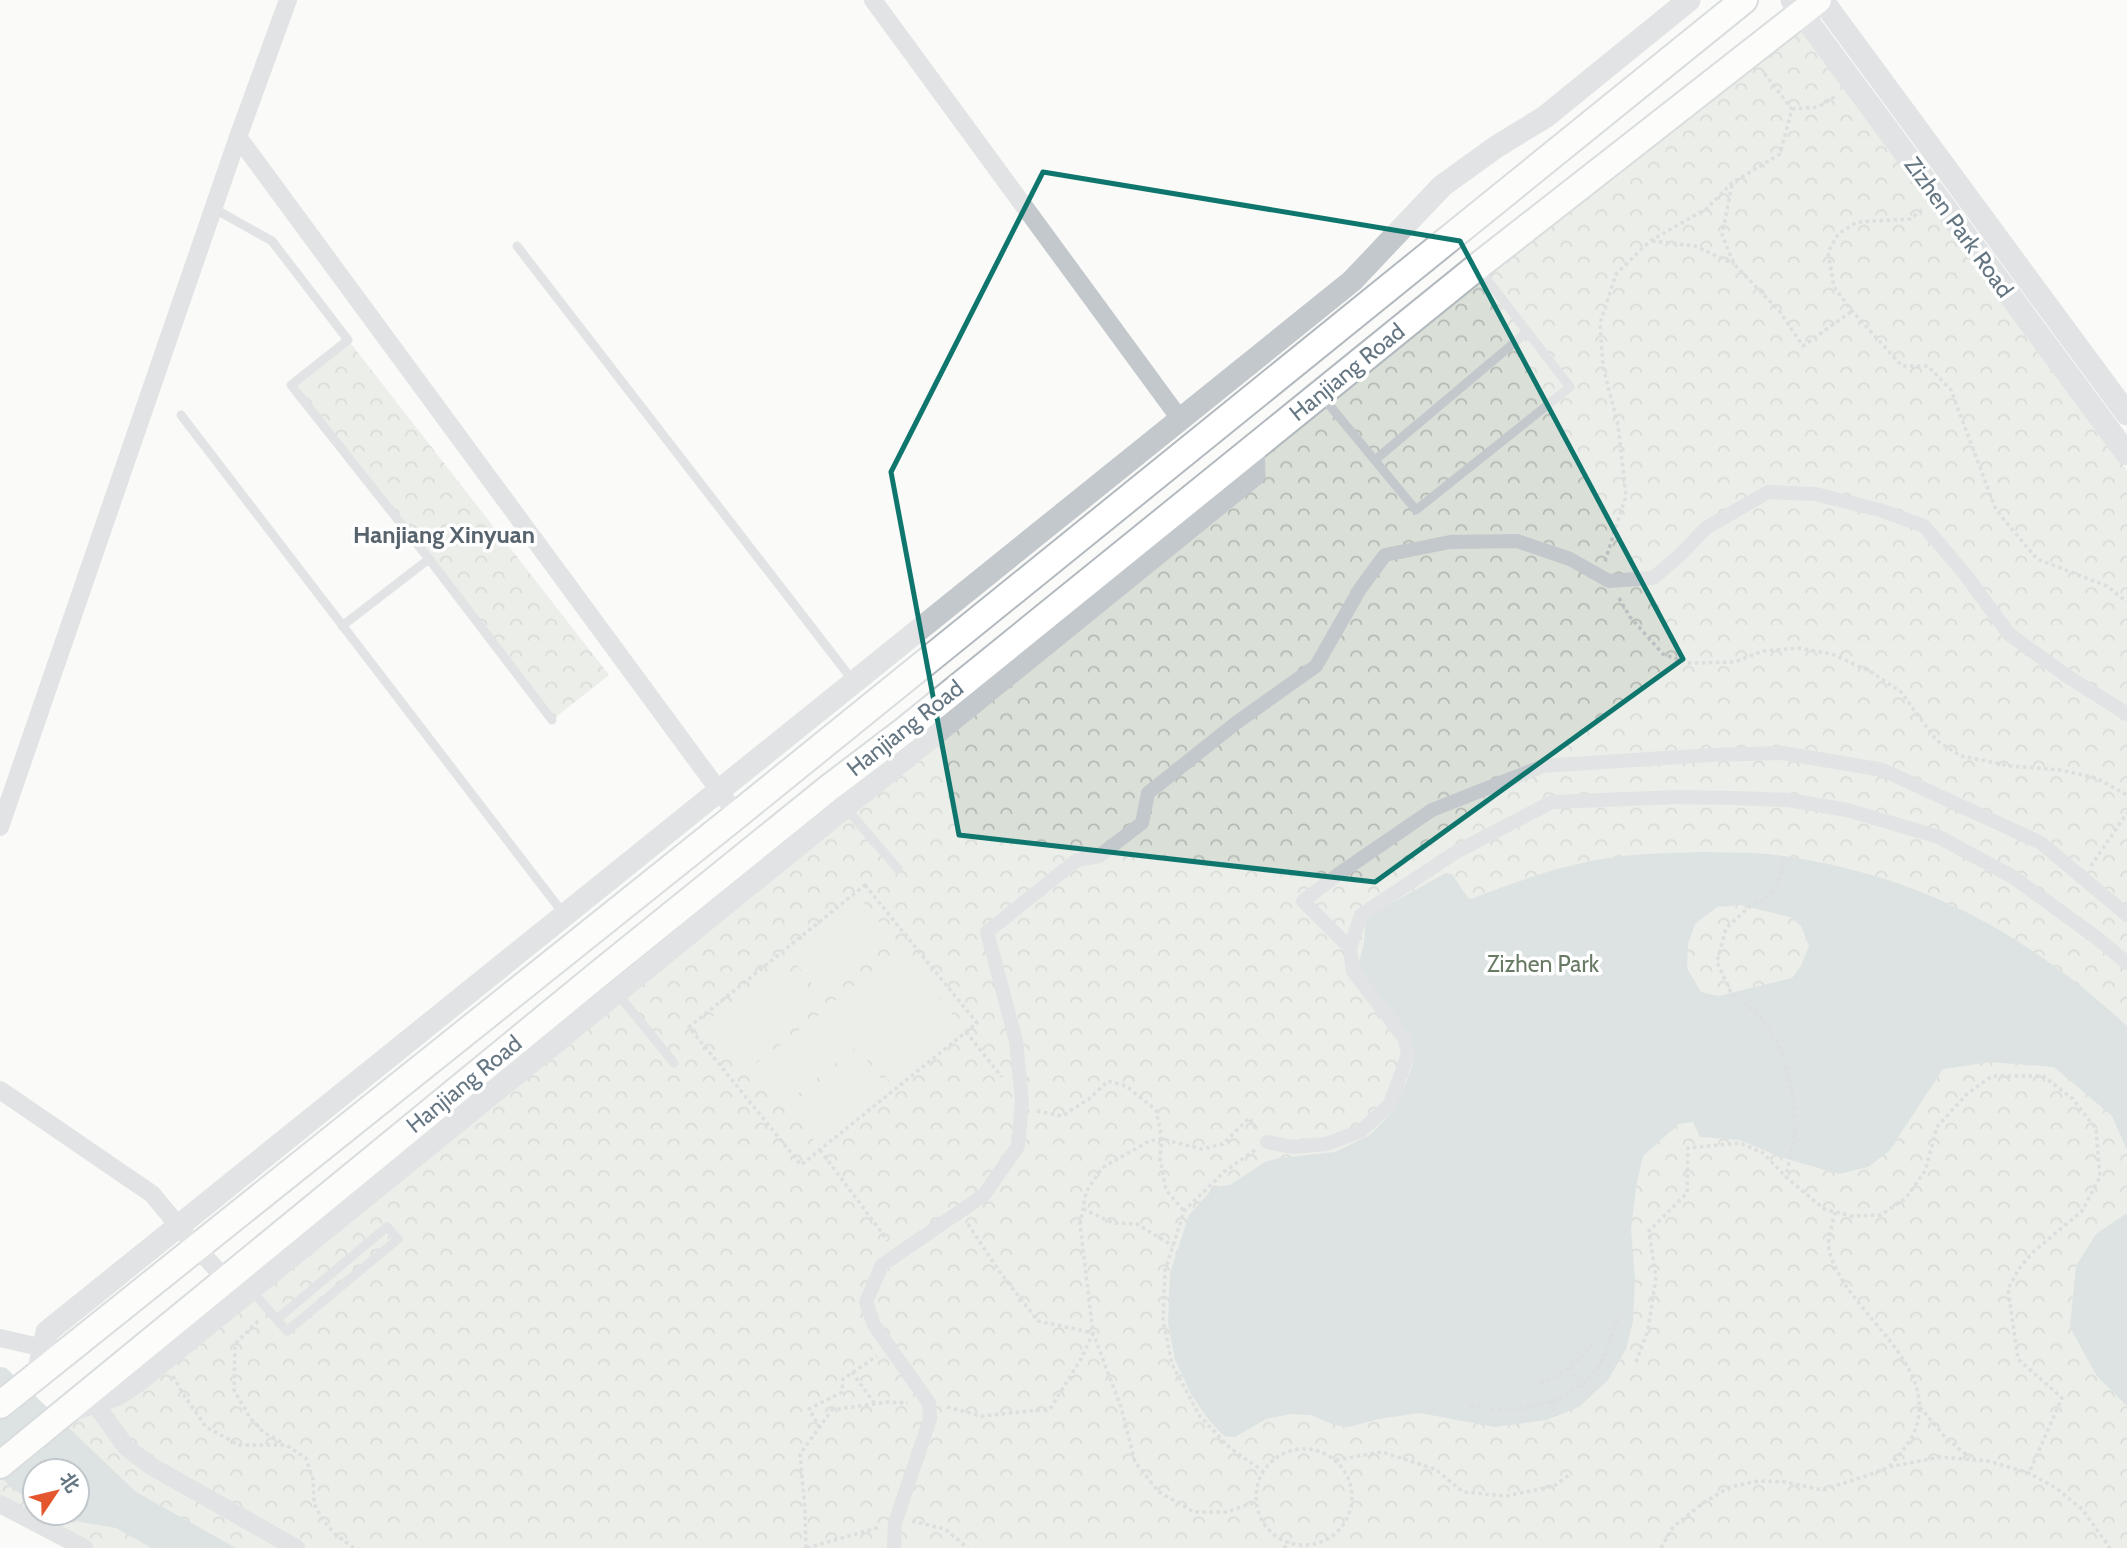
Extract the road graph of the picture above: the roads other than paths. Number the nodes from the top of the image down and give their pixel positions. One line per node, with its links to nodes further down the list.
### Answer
1 (288, 0): 6 (street)
2 (873, 0): 14 (street)
3 (1689, 0): 14 (street)
4 (1744, 0): 24 (main road, Hanjiang Road)
5 (1808, 3): 9 (main road, Hanjiang Road); 12 (street, Zizhen Park Road); 15 (street, Zizhen Park Road)
6 (238, 137): 7 (street); 22 (street)
7 (213, 208): 17 (lane); 25 (street)
8 (517, 246): 19 (lane)
9 (1477, 267): 10 (lane); 11 (main road, Hanjiang Road)
10 (1527, 332): 16 (lane); 16 (lane)
11 (1319, 394): 16 (lane); 23 (main road, Hanjiang Road)
12 (2127, 414)
13 (181, 415): 18 (lane)
14 (1180, 419): 19 (street)
15 (2127, 454)
16 (1375, 460)
17 (429, 559): 18 (lane); 21 (lane)
18 (342, 626): 27 (lane)
19 (854, 682): 22 (street)
20 (2127, 714): 48 (street)
21 (552, 720)
22 (719, 790): 24 (street); 27 (street)
23 (837, 798): 26 (lane); 31 (main road, Hanjiang Road)
24 (737, 815): 36 (main road, Hanjiang Road)
25 (0, 827)
26 (898, 869)
27 (564, 915): 35 (street)
28 (2127, 915): 29 (street)
29 (1350, 948): 30 (street); 34 (street)
30 (2127, 963)
31 (608, 983): 32 (lane); 37 (main road, Hanjiang Road)
32 (674, 1063)
33 (0, 1090): 35 (street)
34 (1267, 1142)
35 (178, 1225): 36 (street); 40 (street)
36 (196, 1247): 37 (street); 41 (main road, Hanjiang Road)
37 (238, 1284): 38 (lane); 43 (main road, Hanjiang Road); 43 (street)
38 (277, 1319): 38 (lane)
39 (0, 1338): 40 (street)
40 (44, 1348): 41 (street)
41 (38, 1374): 42 (main road, Hanjiang Road)
42 (0, 1405)
43 (82, 1406): 44 (main road, Hanjiang Road); 47 (street)
44 (0, 1465)
45 (0, 1504): 46 (street)
46 (84, 1548)
47 (296, 1548)
48 (894, 1548)

